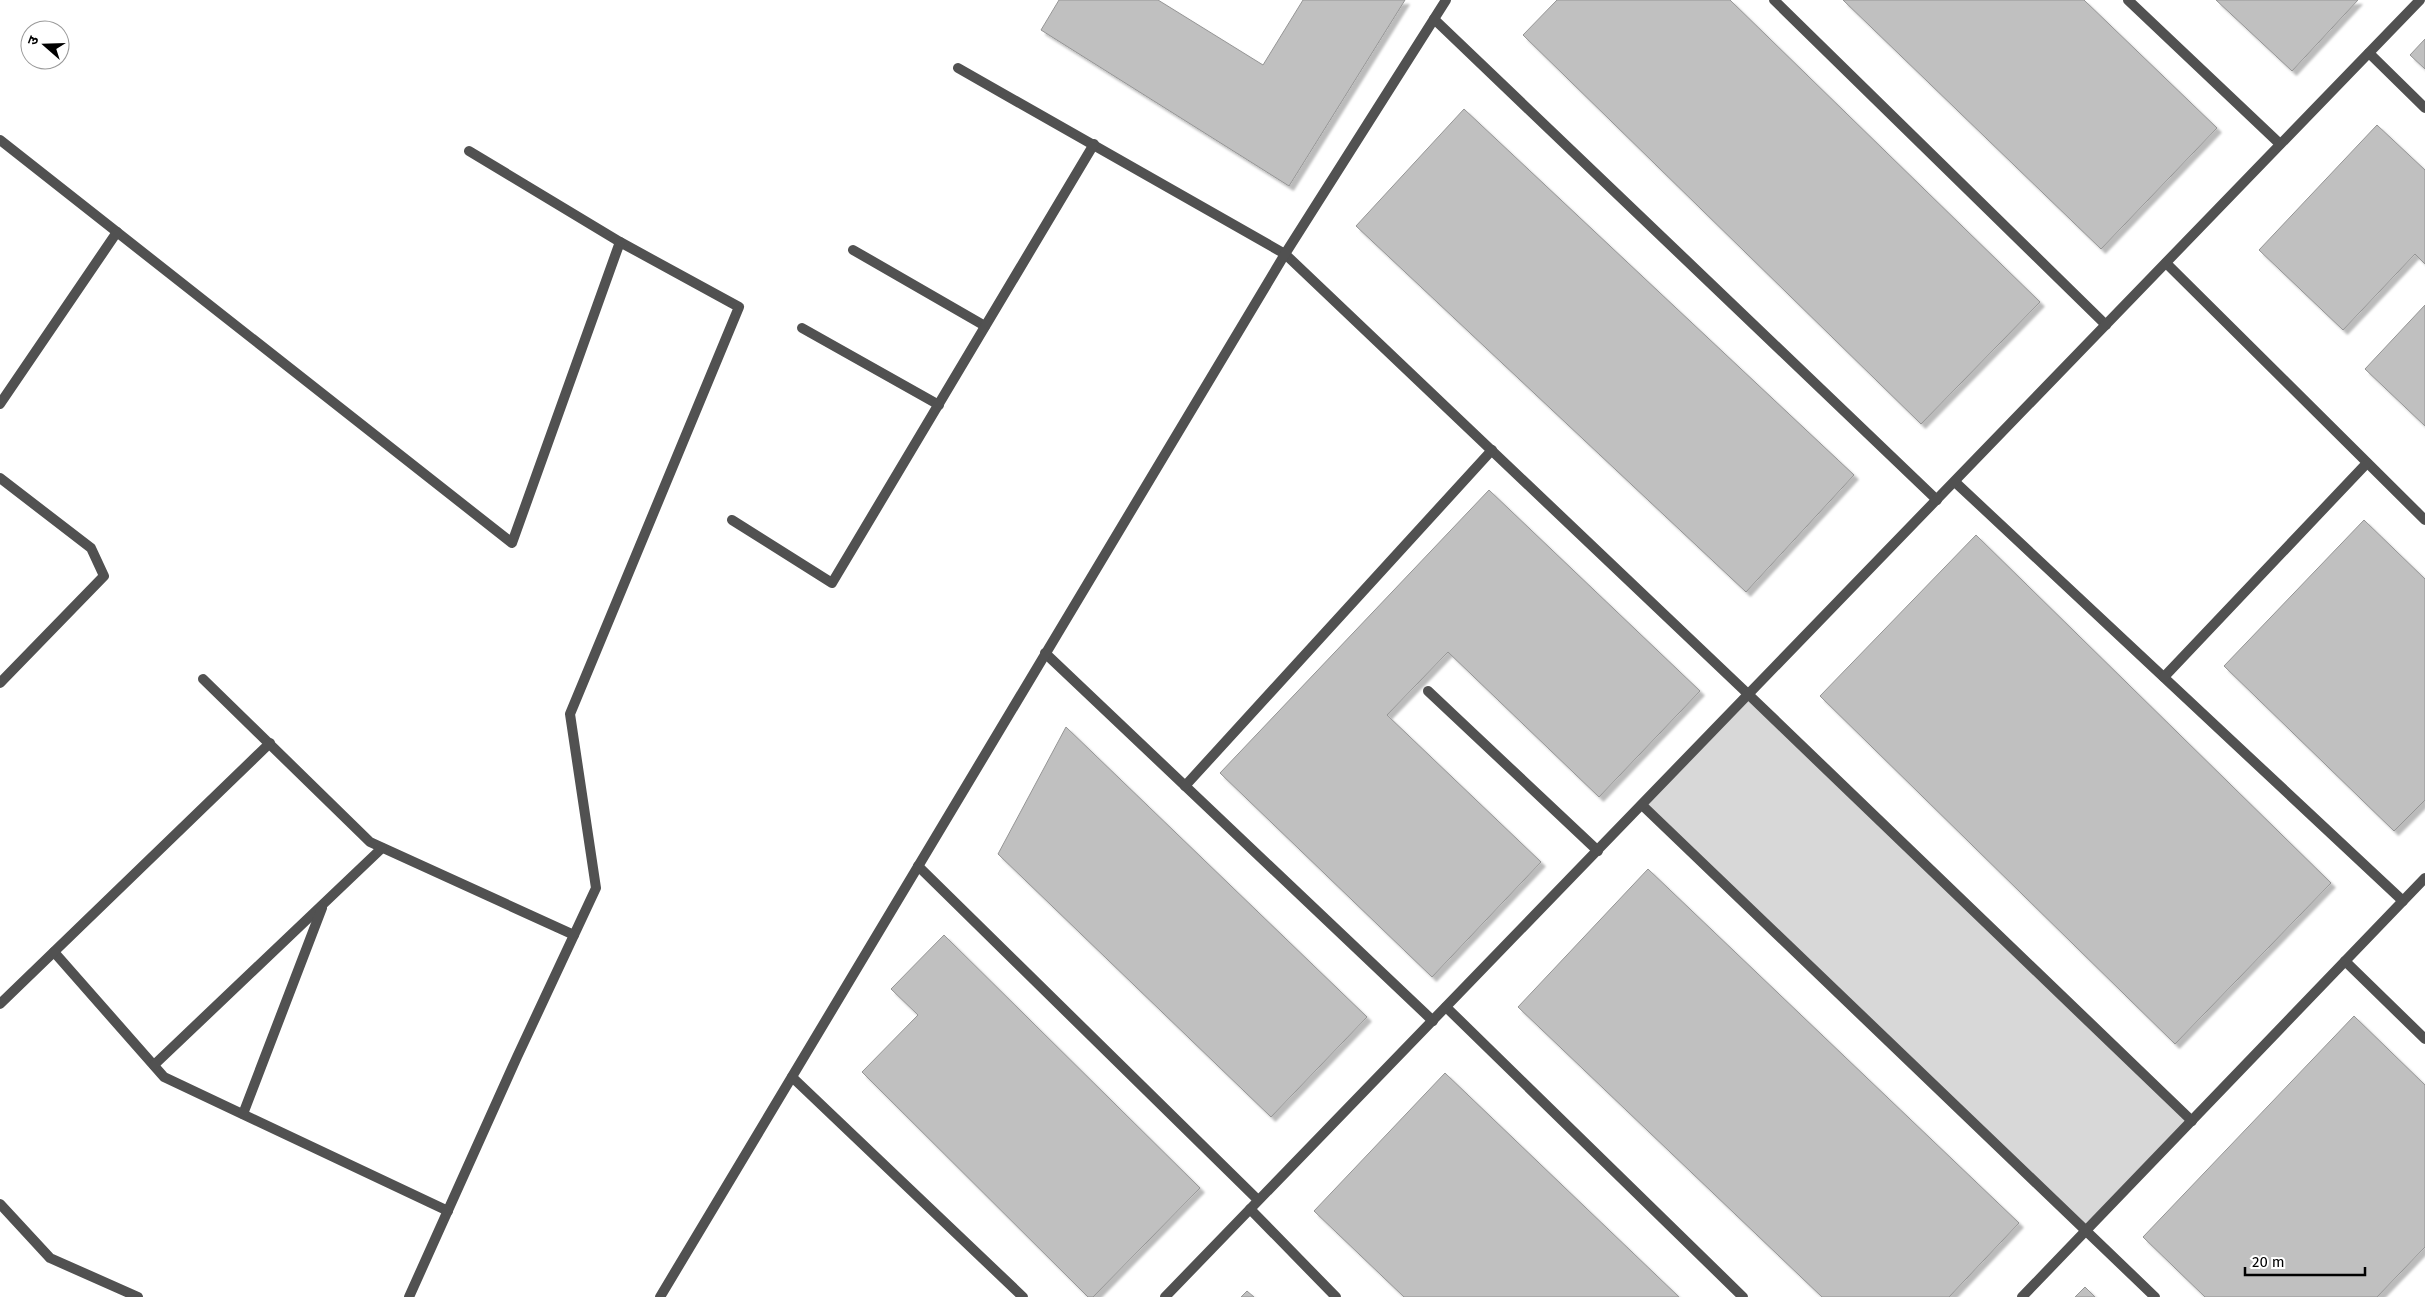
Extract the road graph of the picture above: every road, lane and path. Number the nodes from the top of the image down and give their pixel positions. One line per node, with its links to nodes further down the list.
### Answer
1 (1446, 0): 5 (street)
2 (1774, 0): 18 (street)
3 (2128, 0): 11 (street)
4 (2420, 0): 6 (street)
5 (1434, 18): 16 (street); 27 (street)
6 (2369, 53): 8 (street); 11 (street)
7 (958, 68): 10 (street)
8 (2425, 108)
9 (0, 140): 13 (street)
10 (1094, 144): 16 (street); 19 (street)
11 (2280, 144): 17 (street)
12 (469, 150): 14 (street)
13 (117, 232): 14 (street); 21 (street)
14 (620, 242): 45 (street)
15 (853, 250): 19 (street)
16 (1285, 254): 23 (street); 30 (street)
17 (2166, 263): 18 (street); 24 (street)
18 (2106, 325): 26 (street)
19 (985, 326): 22 (street)
20 (802, 328): 22 (street)
21 (0, 404)
22 (939, 405): 28 (street)
23 (1492, 450): 35 (street); 37 (street)
24 (2367, 462): 29 (street); 31 (street)
25 (0, 478): 33 (street)
26 (1955, 482): 27 (street); 31 (street)
27 (1937, 500): 35 (street)
28 (732, 520)
29 (2425, 520)
30 (1045, 653): 37 (street); 41 (street)
31 (2164, 677): 43 (street)
32 (202, 679): 36 (street)
33 (0, 683)
34 (1428, 691): 40 (street)
35 (1749, 694): 38 (street); 55 (street)
36 (270, 743): 39 (street); 46 (street)
37 (1185, 786): 50 (street)
38 (1642, 805): 40 (street); 60 (street)
39 (382, 848): 44 (street); 45 (street)
40 (1598, 851): 49 (street)
41 (918, 866): 53 (street); 56 (street)
42 (2425, 878): 43 (street)
43 (2403, 901): 47 (street)
44 (324, 904): 52 (street); 54 (street)
45 (574, 934): 59 (street)
46 (54, 952): 48 (street); 52 (street)
47 (2345, 961): 51 (street); 55 (street)
48 (0, 1004)
49 (1446, 1007): 50 (street); 67 (street)
50 (1433, 1021): 56 (street)
51 (2425, 1039)
52 (154, 1065): 54 (street)
53 (792, 1077): 63 (street); 64 (street)
54 (243, 1114): 59 (street)
55 (2192, 1121): 60 (street)
56 (1258, 1200): 58 (street)
57 (0, 1204): 61 (street)
58 (1250, 1209): 65 (street); 66 (street)
59 (448, 1211): 62 (street)
60 (2087, 1229): 68 (street); 69 (street)
61 (138, 1297)
62 (409, 1297)
63 (660, 1297)
64 (1023, 1297)
65 (1165, 1297)
66 (1336, 1297)
67 (1743, 1297)
68 (2022, 1297)
69 (2156, 1297)

